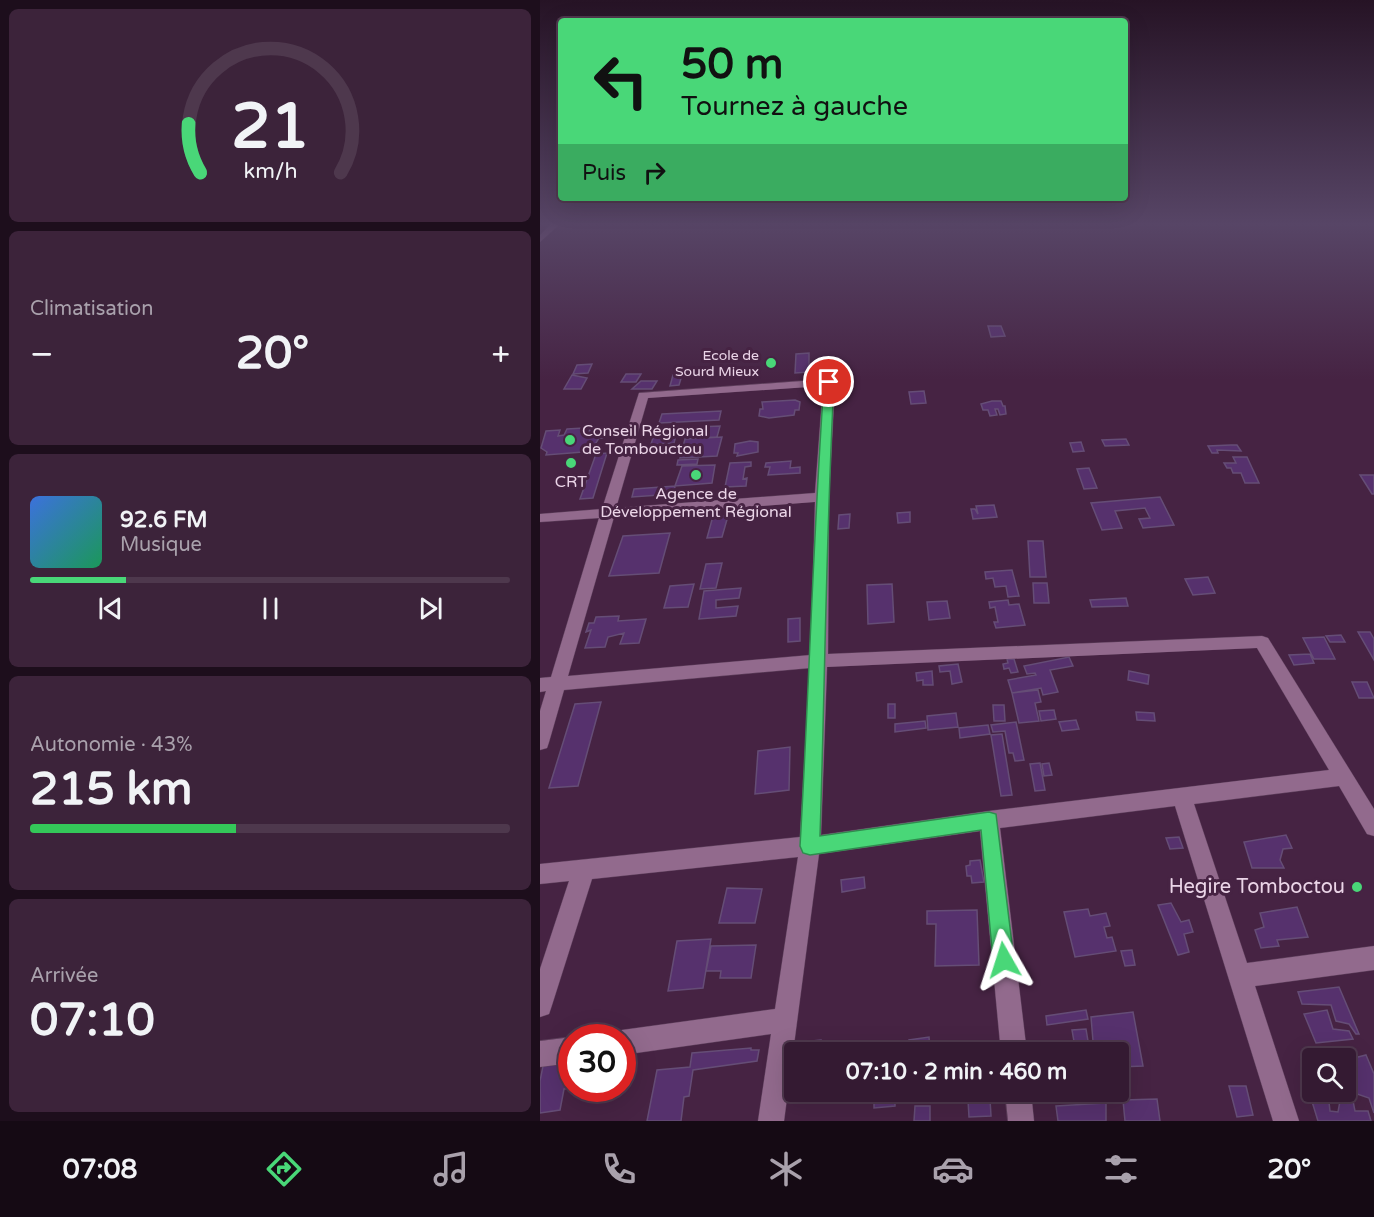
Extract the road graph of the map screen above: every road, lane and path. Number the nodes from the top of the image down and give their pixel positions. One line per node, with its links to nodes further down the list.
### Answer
1 (822, 497): 2 (street); 2 (street); 4 (street)
2 (608, 512): 3 (street); 5 (street)
3 (540, 518)
4 (819, 661): 5 (street); 8 (street); 12 (street)
5 (558, 683): 6 (street); 7 (street)
6 (540, 685)
7 (540, 742)
8 (1345, 777): 9 (street); 11 (street)
9 (1182, 797): 10 (street); 16 (street)
10 (989, 820): 12 (street); 20 (street)
11 (1374, 827)
12 (810, 846): 13 (street); 18 (street)
13 (584, 870): 14 (street); 17 (street)
14 (540, 874)
15 (1374, 958): 16 (street)
16 (1240, 976): 26 (street)
17 (540, 1005)
18 (785, 1020): 19 (street); 24 (street)
19 (636, 1041)
20 (1013, 1042)
21 (558, 1052): 22 (street)
22 (540, 1054)
23 (1019, 1102): 25 (street)
24 (771, 1121)
25 (1021, 1121)
26 (1286, 1121)

